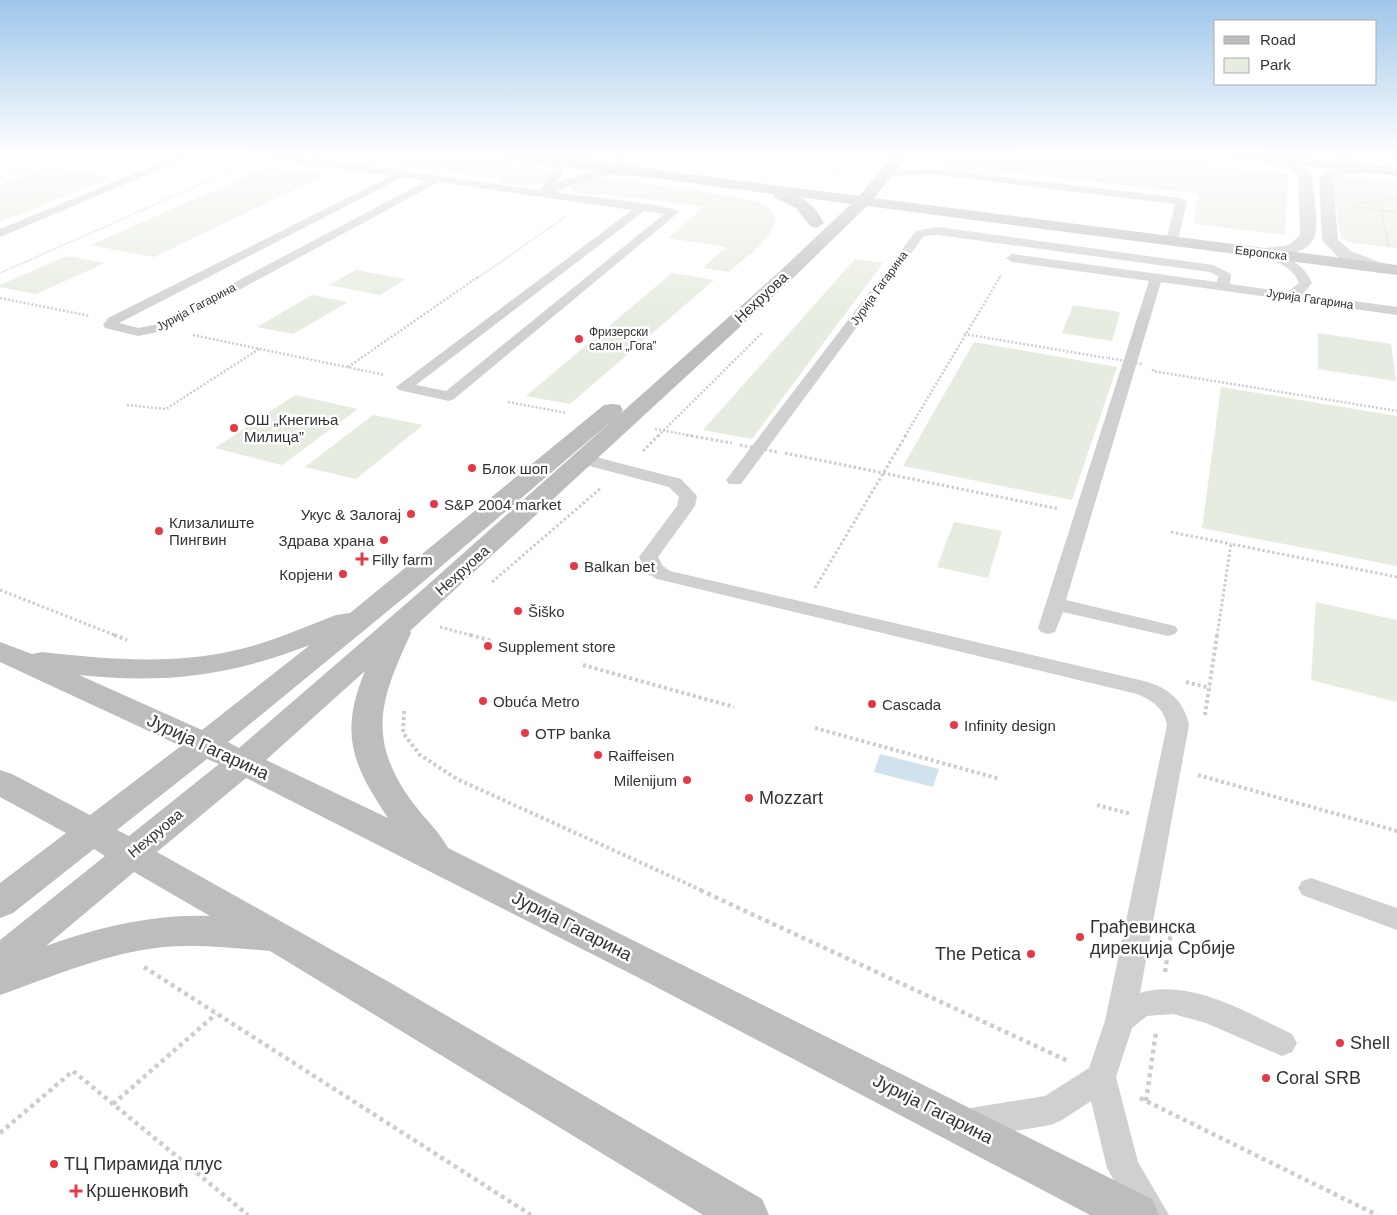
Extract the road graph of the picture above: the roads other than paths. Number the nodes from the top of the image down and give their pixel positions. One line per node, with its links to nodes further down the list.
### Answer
1 (54, 211): 14 (lane)
2 (330, 211): 3 (lane, Јурија Гагарина)
3 (378, 211)
4 (637, 211): 5 (lane)
5 (665, 211)
6 (809, 211): 13 (street)
7 (829, 211): 13 (street)
8 (853, 211): 16 (street, Нехруова)
9 (941, 211): 16 (street); 17 (street, Европска)
10 (1179, 211): 17 (lane)
11 (1307, 211): 19 (street)
12 (1328, 211): 21 (street)
13 (816, 223): 15 (street)
14 (0, 233)
15 (804, 235)
16 (823, 239): 27 (street, Нехруова)
17 (1172, 241): 19 (street, Европска)
18 (787, 251): 30 (street, Нехруова)
19 (1263, 253): 21 (street, Европска); 25 (lane)
20 (1012, 258): 23 (lane, Јурија Гагарина)
21 (1378, 268): 22 (street, Европска)
22 (1397, 270)
23 (1156, 278): 24 (lane, Јурија Гагарина); 29 (lane)
24 (1223, 287): 25 (lane, Јурија Гагарина); 28 (lane, Јурија Гагарина)
25 (1288, 297): 26 (lane, Јурија Гагарина)
26 (1397, 311)
27 (584, 459): 31 (street, Нехруова); 47 (lane)
28 (735, 480)
29 (1056, 604): 32 (lane); 33 (lane)
30 (368, 613): 34 (street); 35 (street, Нехруова)
31 (402, 624): 36 (street, Нехруова); 40 (street)
32 (1048, 628)
33 (1168, 630)
34 (7, 654): 35 (street, Јурија Гагарина)
35 (206, 744): 36 (street, Јурија Гагарина); 38 (street, Нехруова)
36 (242, 763): 39 (street, Нехруова); 40 (street, Јурија Гагарина)
37 (0, 782): 38 (street)
38 (92, 830): 39 (street); 42 (street, Нехруова)
39 (132, 852): 44 (street); 45 (street, Нехруова)
40 (442, 860): 50 (street, Јурија Гагарина)
41 (1311, 888): 43 (lane)
42 (0, 903)
43 (1397, 919)
44 (280, 937): 46 (street); 51 (street)
45 (0, 962)
46 (0, 979)
47 (1120, 1021): 48 (lane); 49 (lane)
48 (1282, 1043)
49 (1101, 1077): 50 (lane); 53 (lane)
50 (964, 1124): 52 (street, Јурија Гагарина)
51 (746, 1215)
52 (1136, 1215)
53 (1152, 1215)

